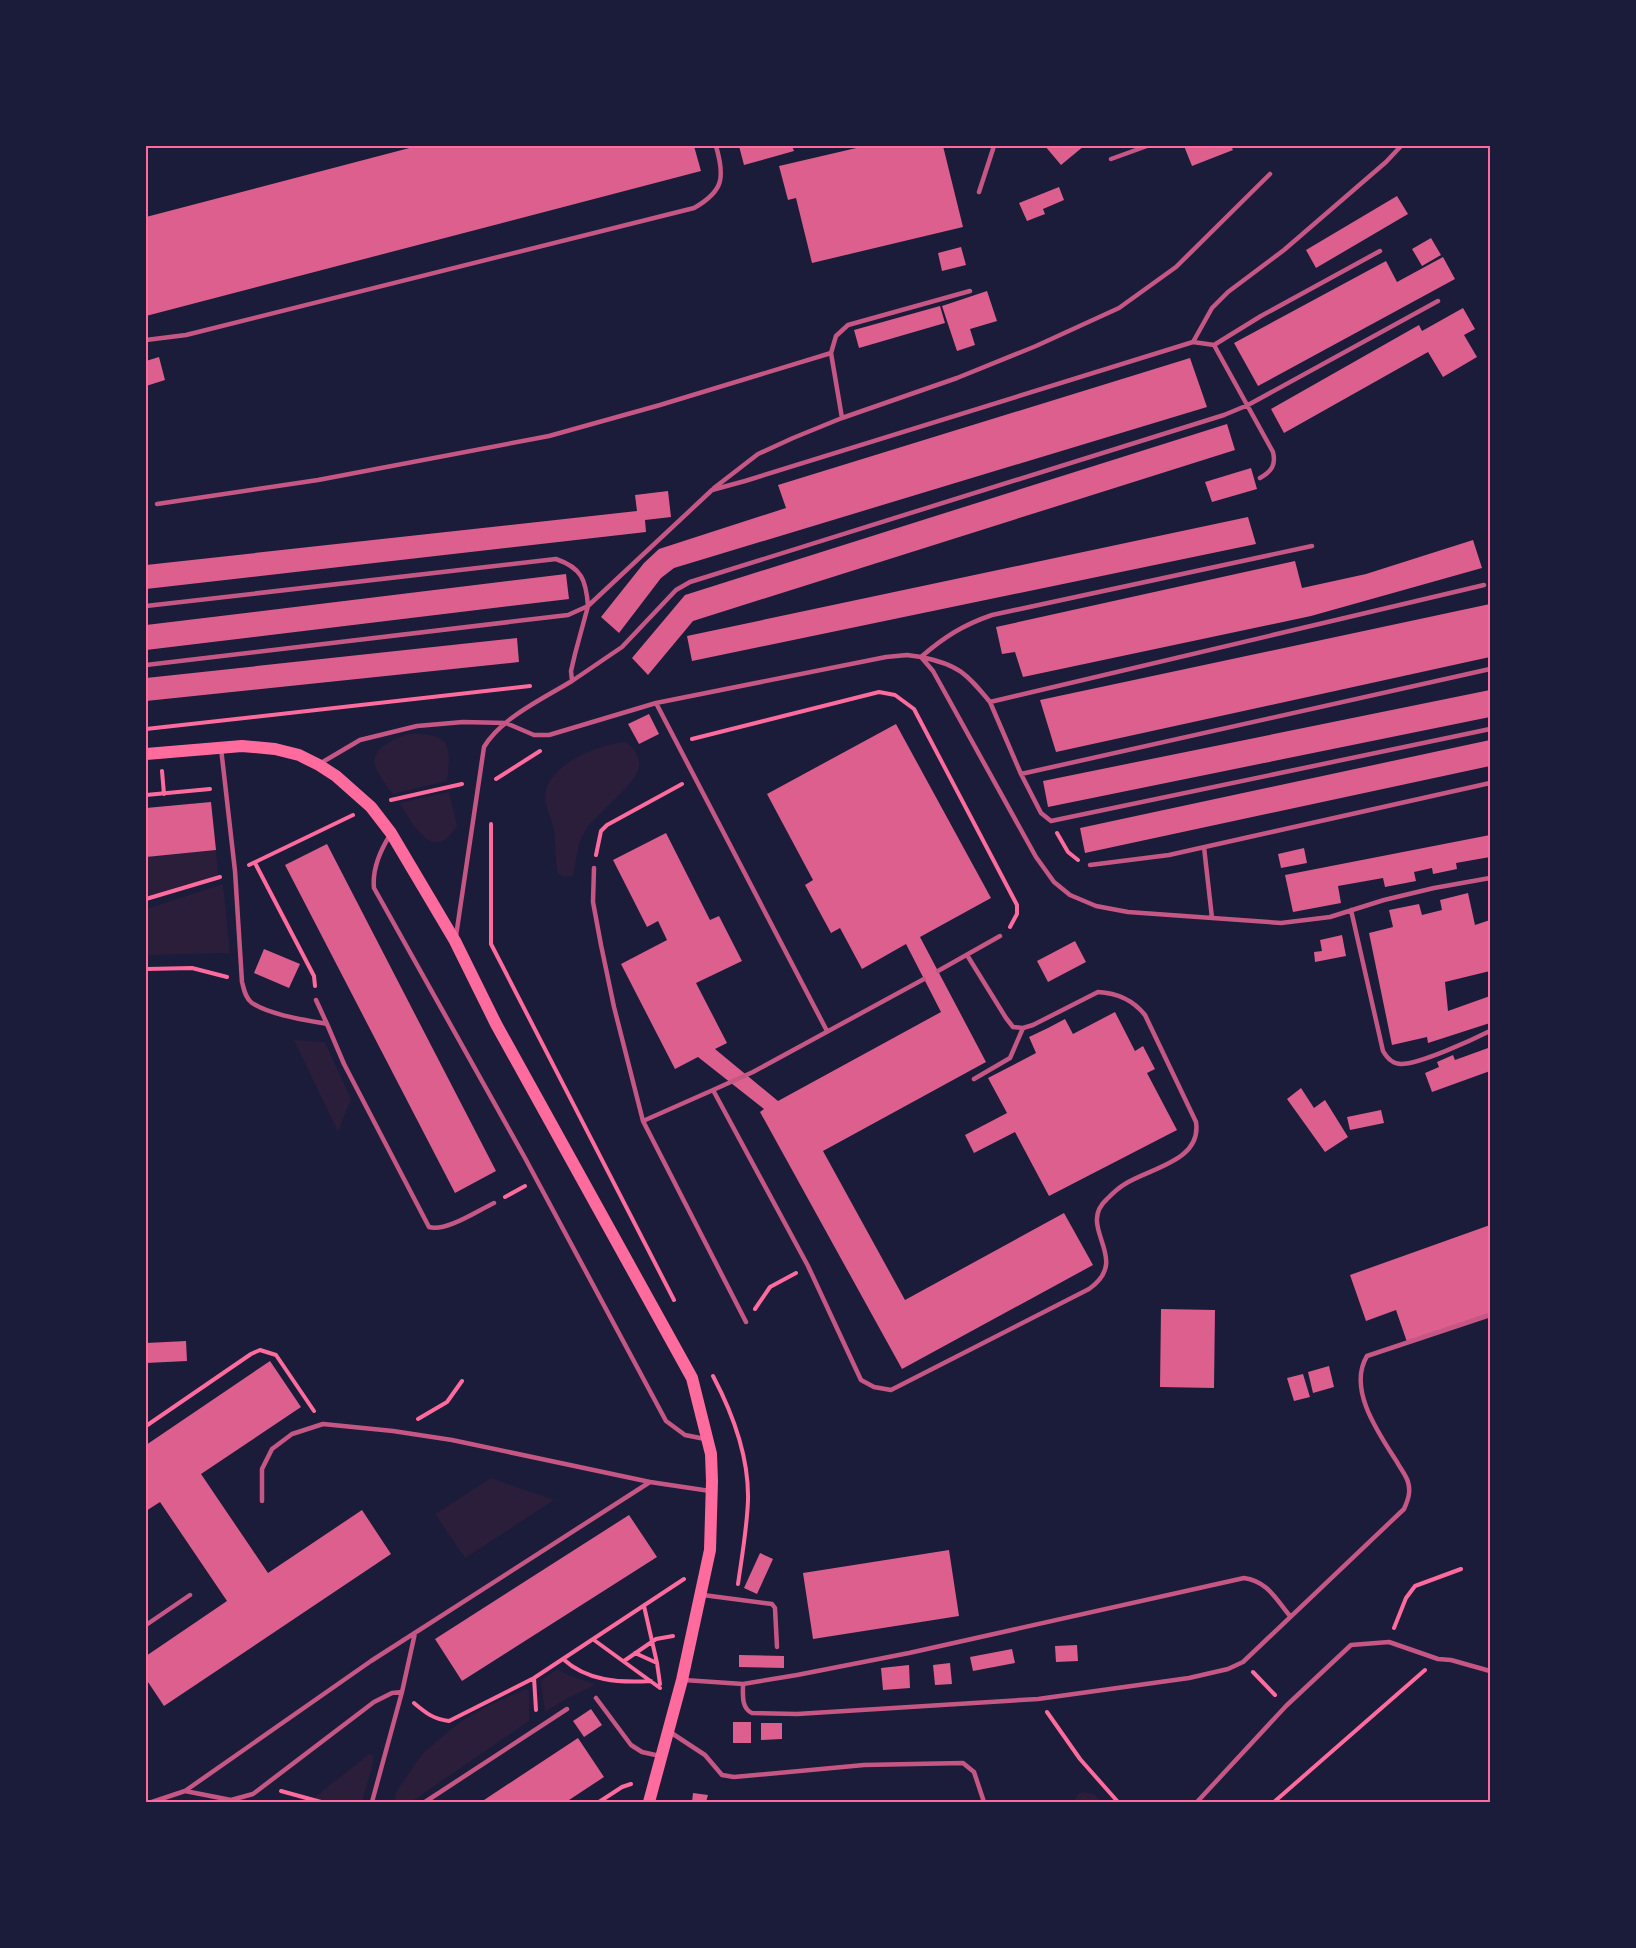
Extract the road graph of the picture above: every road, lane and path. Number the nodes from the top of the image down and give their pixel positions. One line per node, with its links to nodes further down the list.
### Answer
1 (716, 146): 11 (lane)
2 (994, 146): 7 (lane)
3 (1147, 146): 5 (lane)
4 (1401, 146): 12 (lane)
5 (1111, 159)
6 (1270, 174): 16 (lane)
7 (979, 192)
8 (1380, 251): 13 (lane)
9 (970, 291): 14 (lane)
10 (1438, 301): 15 (lane)
11 (146, 340)
12 (1193, 342): 13 (lane); 18 (lane)
13 (1214, 345): 15 (lane)
14 (831, 353): 16 (lane); 19 (lane)
15 (1248, 405): 17 (lane); 27 (lane)
16 (842, 418): 18 (lane)
17 (1260, 478)
18 (712, 489): 23 (lane)
19 (157, 504)
20 (1312, 546): 24 (lane)
21 (1484, 585): 29 (lane)
22 (146, 606): 23 (lane)
23 (588, 606): 25 (lane); 27 (lane)
24 (921, 657): 29 (lane); 30 (lane); 56 (lane)
25 (146, 665)
26 (1491, 669): 39 (lane)
27 (572, 681): 31 (lane)
28 (537, 685): 32 (path)
29 (990, 702): 39 (lane)
30 (656, 703): 34 (lane); 35 (lane)
31 (506, 723): 34 (lane); 38 (lane); 58 (lane)
32 (146, 729)
33 (1491, 729): 46 (lane)
34 (549, 735): 42 (path)
35 (676, 743): 40 (lane); 57 (path)
36 (221, 748): 37 (main road); 38 (main road); 43 (lane)
37 (146, 754)
38 (319, 765): 47 (main road)
39 (1021, 774): 46 (lane)
40 (696, 777): 51 (path); 67 (lane)
41 (1491, 783): 48 (lane)
42 (492, 785)
43 (226, 788): 44 (path); 63 (lane)
44 (146, 795)
45 (491, 813): 75 (path)
46 (1050, 821): 50 (path)
47 (391, 833): 58 (main road); 72 (lane)
48 (1204, 848): 50 (lane); 56 (lane)
49 (255, 863): 64 (path)
50 (1090, 865)
51 (594, 868): 71 (lane)
52 (218, 877): 54 (path)
53 (1491, 878): 55 (lane)
54 (146, 899)
55 (1352, 910): 56 (lane); 68 (lane)
56 (1212, 918)
57 (1000, 936): 59 (lane)
58 (455, 941): 83 (main road)
59 (967, 955): 61 (lane); 66 (lane)
60 (146, 969): 63 (path)
61 (938, 971)
62 (924, 979): 67 (lane)
63 (242, 982): 65 (lane)
64 (316, 1000): 65 (lane)
65 (327, 1024): 73 (lane)
66 (1023, 1028): 69 (lane); 74 (lane)
67 (827, 1031): 70 (lane)
68 (1491, 1031)
69 (974, 1078)
70 (713, 1090): 71 (lane); 74 (lane)
71 (643, 1121): 77 (lane)
72 (536, 1179): 73 (path); 83 (lane)
73 (494, 1203)
74 (808, 1266): 77 (path)
75 (675, 1301)
76 (1491, 1315): 93 (lane)
77 (746, 1322)
78 (713, 1376): 91 (path)
79 (462, 1382): 80 (path)
80 (432, 1412)
81 (324, 1424): 82 (path); 84 (lane); 86 (lane)
82 (146, 1426)
83 (708, 1439): 85 (main road)
84 (650, 1482): 85 (lane); 95 (lane)
85 (712, 1491): 87 (main road)
86 (262, 1501)
87 (708, 1560): 90 (main road); 92 (path)
88 (1461, 1569): 99 (path)
89 (190, 1595): 94 (lane)
90 (700, 1595): 91 (lane); 109 (main road)
91 (736, 1600): 100 (lane)
92 (644, 1606): 97 (path); 98 (path)
93 (1290, 1616): 105 (lane); 111 (lane)
94 (146, 1625)
95 (414, 1633): 112 (lane); 122 (lane)
96 (675, 1636): 98 (path)
97 (594, 1640): 102 (path); 104 (path)
98 (653, 1641): 101 (path); 106 (path)
99 (1389, 1642): 103 (lane); 115 (lane)
100 (777, 1647)
101 (635, 1653): 104 (path); 106 (path)
102 (563, 1659): 108 (path); 110 (path)
103 (1438, 1659): 107 (lane); 132 (path)
104 (624, 1661): 110 (path)
105 (1243, 1662): 114 (lane); 115 (path)
106 (657, 1663): 110 (path)
107 (1491, 1671)
108 (534, 1678): 112 (path); 117 (path)
109 (682, 1680): 111 (lane); 118 (main road)
110 (651, 1681)
111 (743, 1684): 114 (lane)
112 (402, 1692): 121 (lane); 125 (lane)
113 (596, 1698): 119 (lane)
114 (1038, 1699): 130 (path)
115 (1286, 1706): 131 (lane)
116 (567, 1709): 126 (lane)
117 (536, 1714)
118 (668, 1731): 119 (main road); 129 (lane)
119 (660, 1756): 128 (main road)
120 (631, 1784): 127 (path)
121 (266, 1786): 122 (lane); 124 (path)
122 (185, 1791): 123 (lane)
123 (152, 1803)
124 (321, 1803)
125 (372, 1803)
126 (425, 1803)
127 (599, 1803)
128 (649, 1803)
129 (984, 1803)
130 (1118, 1803)
131 (1197, 1803)
132 (1274, 1803)

